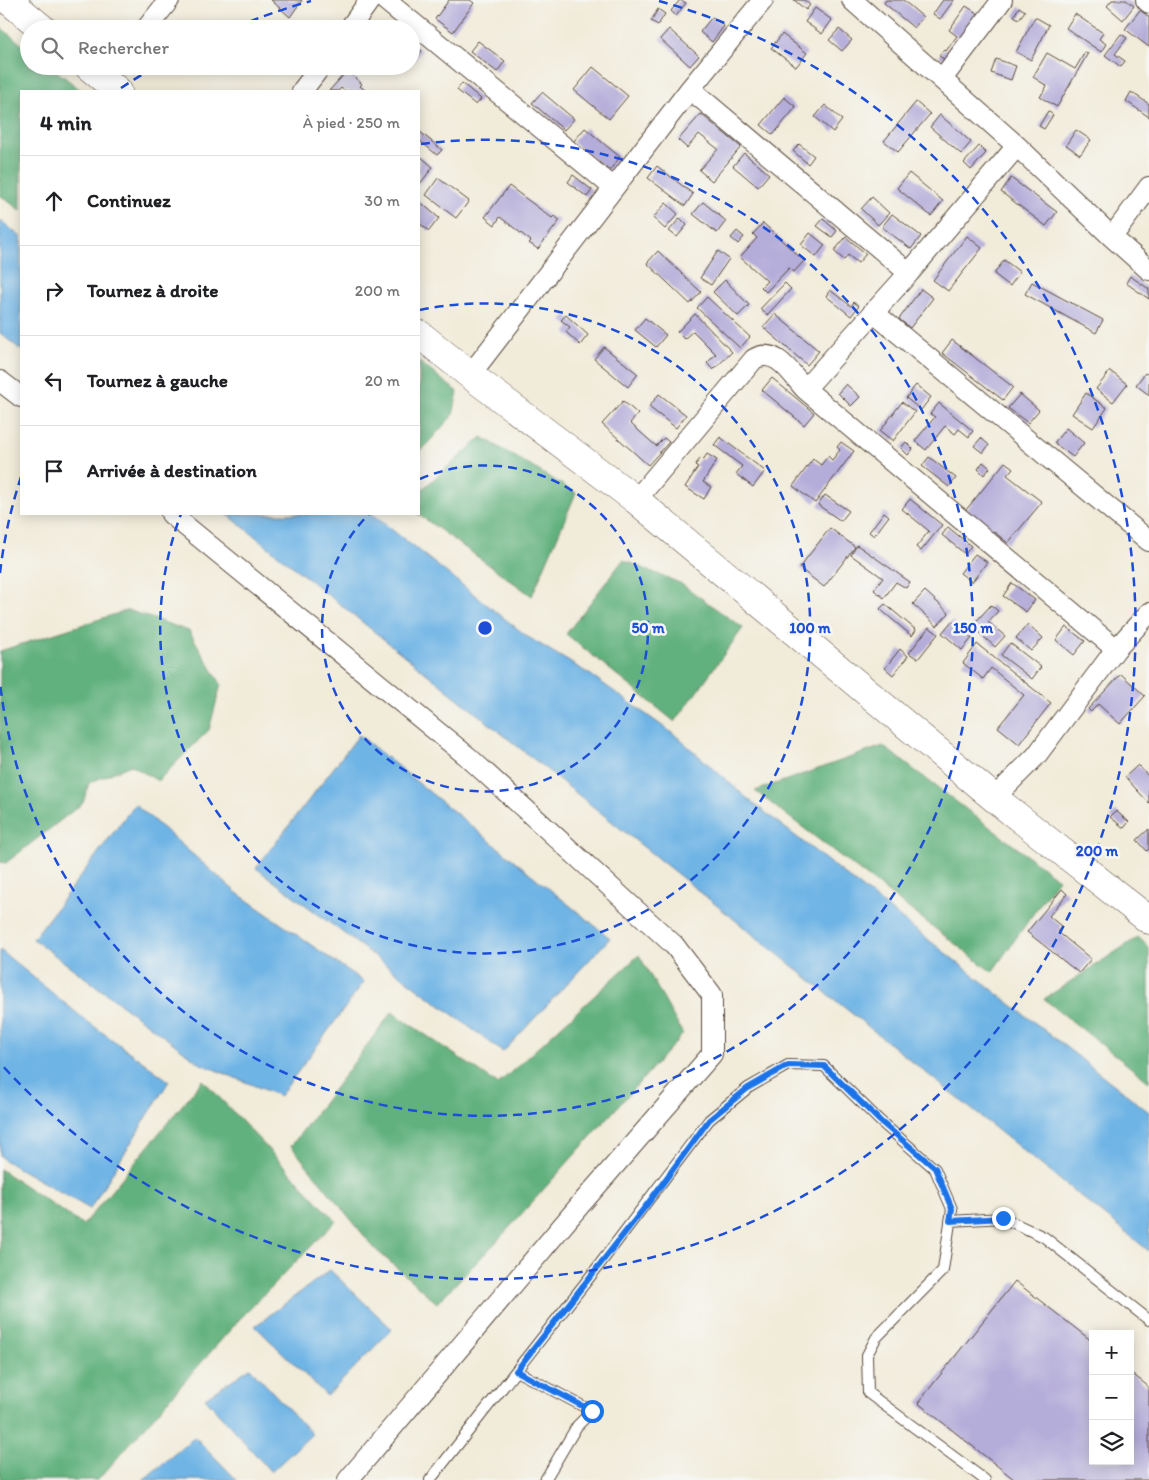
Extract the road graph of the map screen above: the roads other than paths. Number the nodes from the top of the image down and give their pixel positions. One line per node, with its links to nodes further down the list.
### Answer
1 (8, 0): 10 (main road)
2 (169, 0): 11 (street)
3 (370, 0): 12 (street)
4 (385, 0): 13 (street)
5 (763, 0): 18 (street)
6 (852, 0): 17 (street)
7 (1002, 0): 17 (street)
8 (1146, 0): 9 (street)
9 (1149, 3)
10 (32, 20)
11 (153, 20)
12 (356, 20)
13 (409, 20)
14 (420, 29): 23 (street)
15 (99, 75): 19 (main road)
16 (314, 75): 20 (street)
17 (942, 79): 21 (street)
18 (690, 89): 23 (street); 26 (street)
19 (117, 90)
20 (303, 90)
21 (1016, 146): 24 (street); 26 (street)
22 (1149, 186): 24 (street)
23 (614, 188): 29 (street)
24 (1112, 237): 25 (street)
25 (1149, 270)
26 (910, 273): 27 (street)
27 (873, 312): 31 (street); 35 (street)
28 (420, 335): 29 (main road)
29 (470, 375): 33 (main road)
30 (0, 380): 32 (street)
31 (805, 389): 33 (street); 37 (street)
32 (20, 396)
33 (636, 500): 38 (main road)
34 (172, 515): 43 (street)
35 (1149, 541)
36 (1149, 613): 37 (street)
37 (1116, 649): 38 (street)
38 (994, 798): 39 (main road)
39 (1149, 920)
40 (950, 1221): 41 (lane); 42 (lane); 46 (lane)
41 (1149, 1320)
42 (516, 1371): 44 (lane); 45 (lane)
43 (348, 1480)
44 (430, 1480)
45 (544, 1480)
46 (985, 1480)

